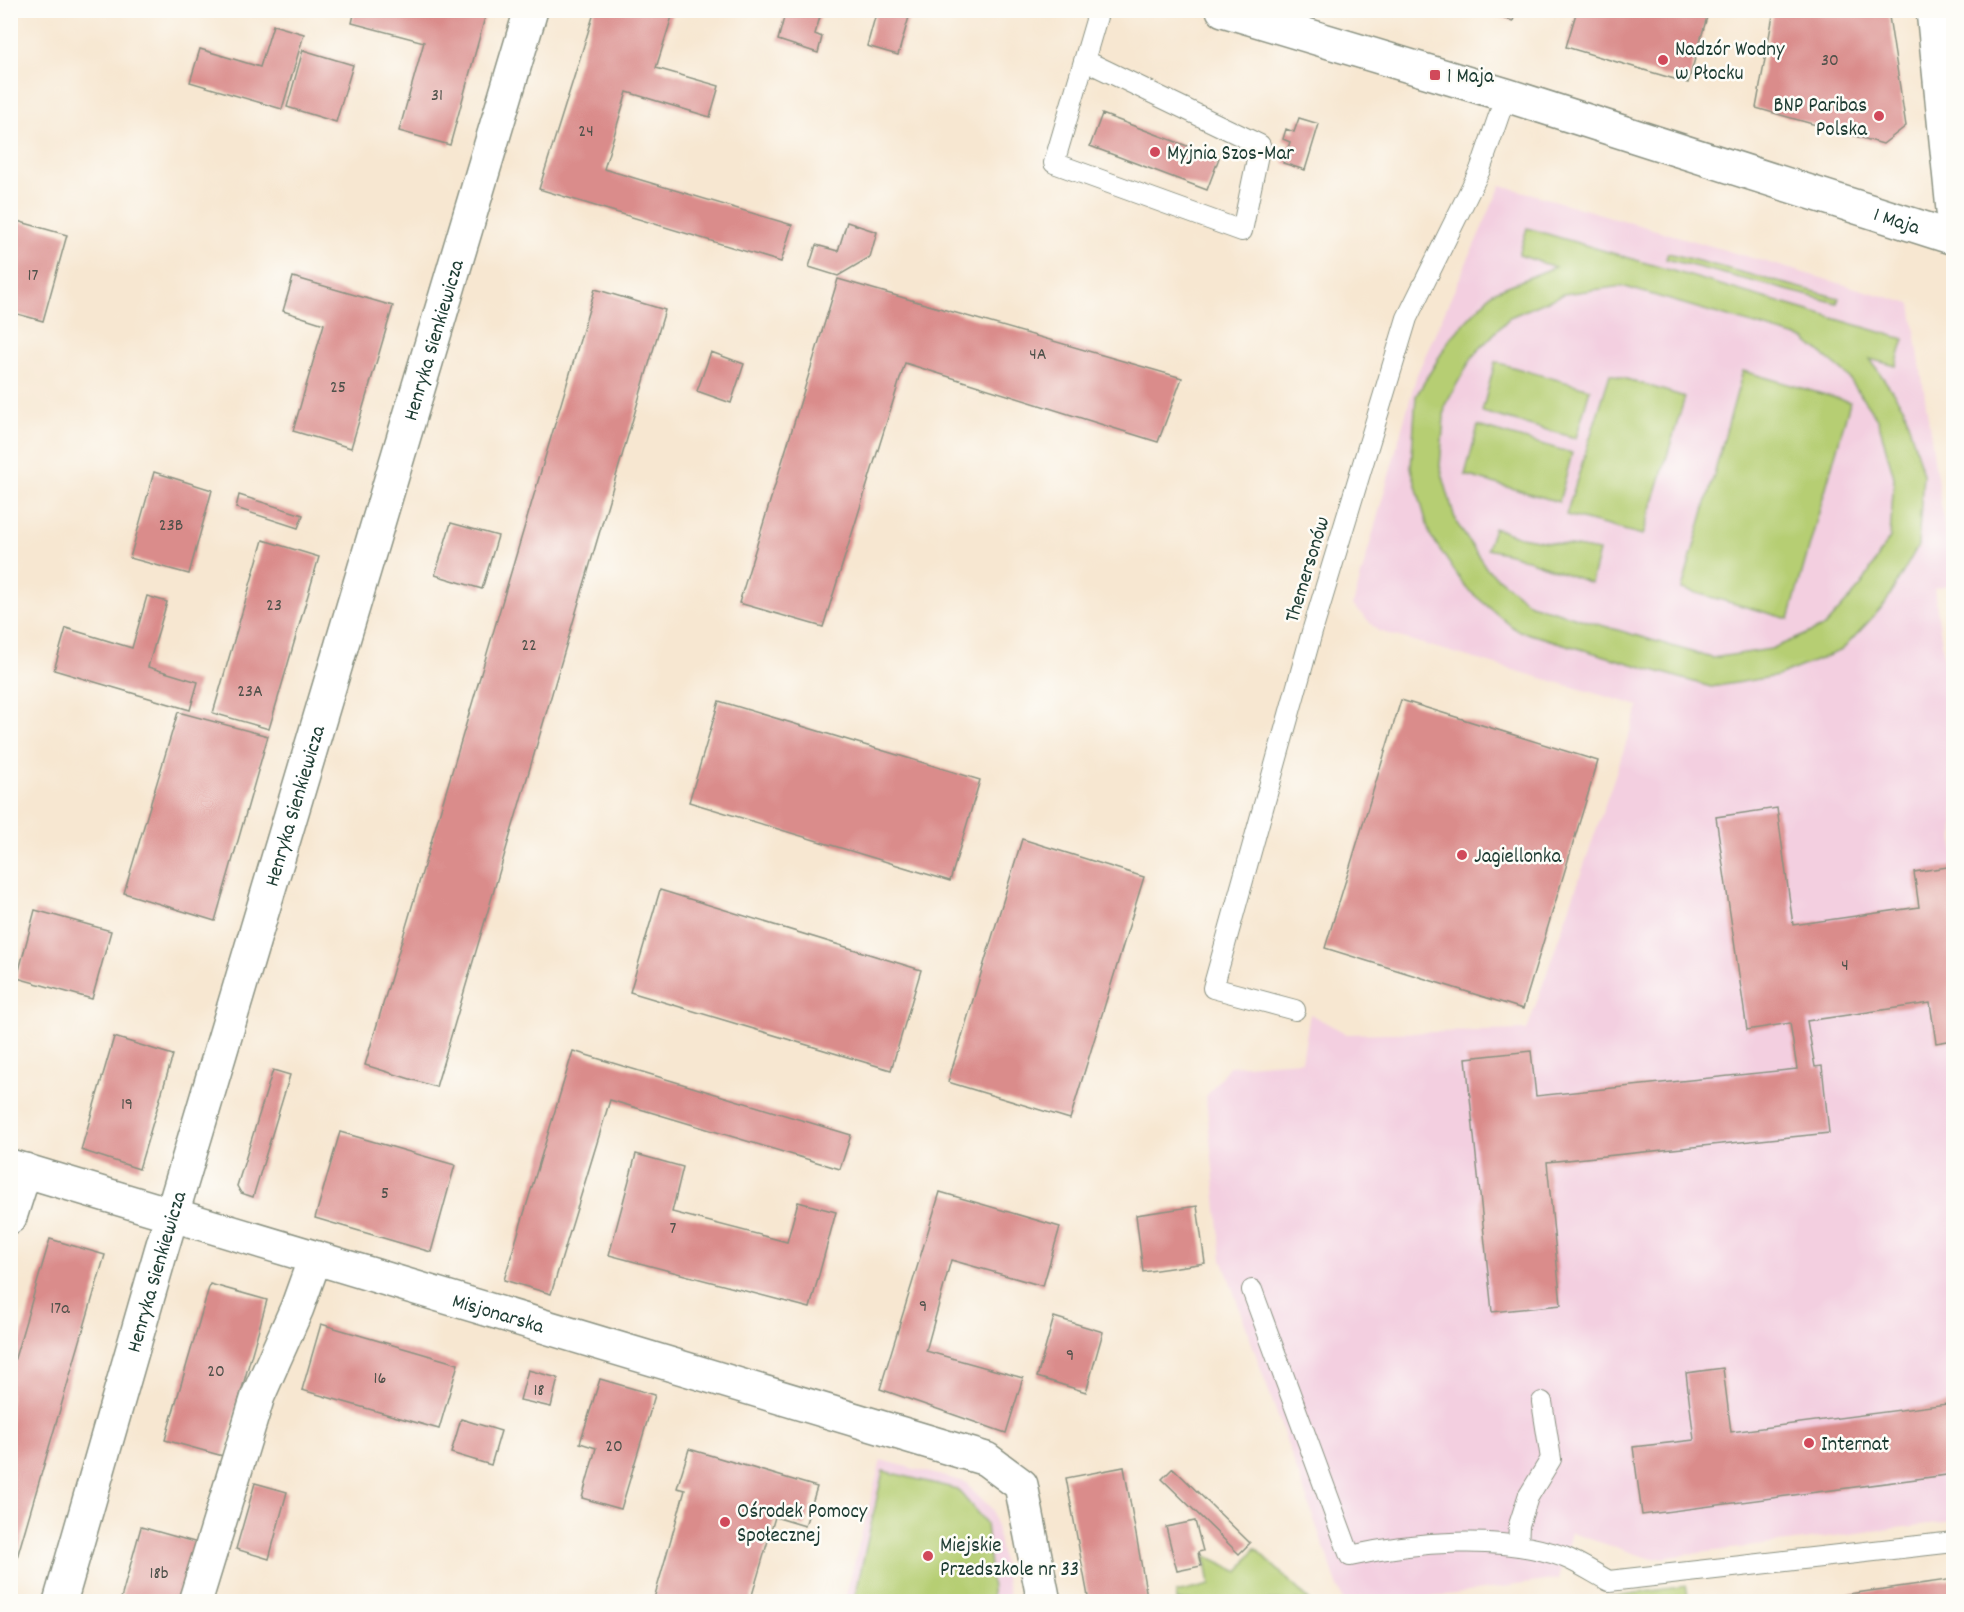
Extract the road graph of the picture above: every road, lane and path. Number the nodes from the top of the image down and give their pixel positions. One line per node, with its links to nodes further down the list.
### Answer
1 (531, 10): 11 (street, Henryka Sienkiewicza)
2 (1099, 10): 5 (lane)
3 (1223, 10): 6 (street, 1 Maja)
4 (1934, 10): 7 (street)
5 (1086, 61): 5 (lane)
6 (1506, 96): 8 (street, 1 Maja); 9 (lane, Themersonów)
7 (1953, 220)
8 (1953, 238)
9 (1295, 1010)
10 (17, 1168): 11 (street, Misjonarska); 12 (street)
11 (172, 1214): 13 (street, Misjonarska); 18 (street, Henryka Sienkiewicza)
12 (10, 1217)
13 (315, 1258): 19 (street); 20 (street, Misjonarska)
14 (1252, 1290): 17 (lane)
15 (1542, 1402): 17 (lane)
16 (1953, 1542): 17 (lane)
17 (1518, 1546)
18 (60, 1602)
19 (195, 1602)
20 (1044, 1602)

